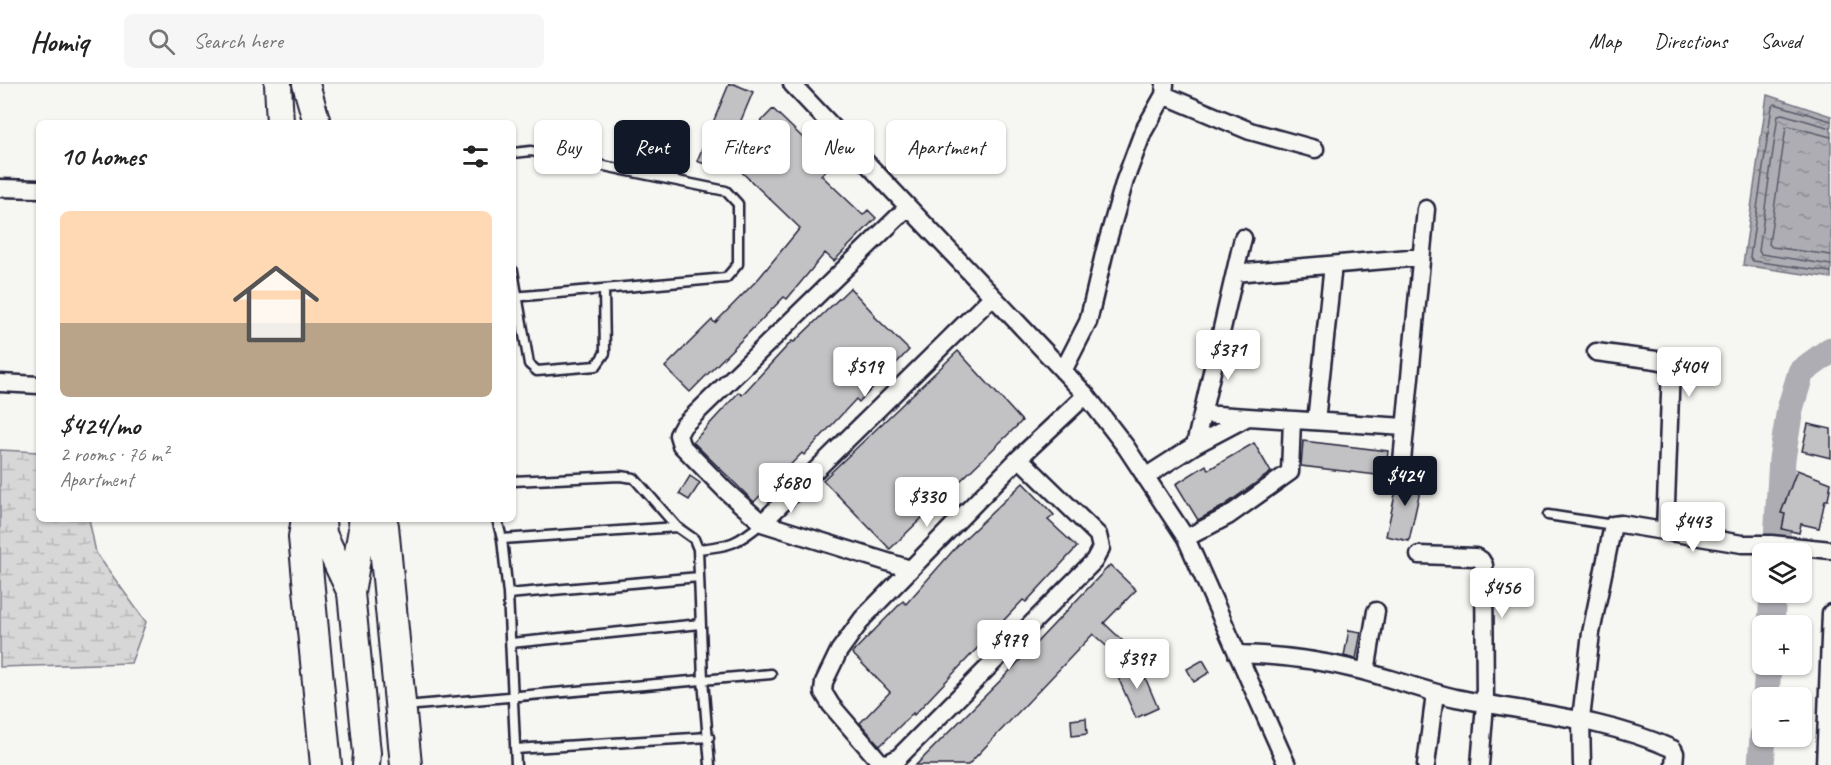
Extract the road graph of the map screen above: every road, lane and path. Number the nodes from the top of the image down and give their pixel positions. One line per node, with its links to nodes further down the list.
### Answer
1 (278, 84): 5 (main road)
2 (306, 84): 6 (main road)
3 (792, 84): 11 (street)
4 (1164, 89): 7 (street); 22 (street)
5 (280, 120)
6 (316, 120)
7 (1315, 149)
8 (516, 153): 17 (lane)
9 (0, 188): 10 (street)
10 (36, 189)
11 (907, 208): 19 (street); 42 (street)
12 (1426, 209): 14 (street)
13 (1243, 238): 16 (street)
14 (1421, 257): 15 (street); 30 (street)
15 (1333, 265): 16 (street); 29 (street)
16 (1235, 273): 26 (street)
17 (604, 289): 18 (lane); 20 (lane)
18 (516, 297)
19 (992, 297): 22 (street); 42 (street)
20 (516, 301)
21 (1596, 352): 45 (street)
22 (1063, 371): 25 (street)
23 (0, 383): 24 (street)
24 (36, 385)
25 (1086, 395): 32 (street); 34 (street)
26 (1202, 414): 27 (street); 31 (street)
27 (1248, 417): 28 (street); 31 (street)
28 (1292, 420): 29 (street); 46 (street)
29 (1316, 421): 30 (street)
30 (1405, 427): 33 (street)
31 (1195, 445): 34 (street)
32 (1018, 458): 51 (street); 51 (street)
33 (1402, 461)
34 (1145, 477): 46 (street)
35 (516, 481): 44 (lane)
36 (1548, 515): 43 (lane)
37 (306, 522): 71 (highway)
38 (322, 522): 53 (main road)
39 (361, 522): 53 (main road)
40 (381, 522): 66 (highway)
41 (498, 522): 47 (lane)
42 (762, 523): 48 (lane); 51 (street)
43 (1613, 525): 45 (street); 67 (street)
44 (677, 526): 47 (lane); 48 (lane)
45 (1665, 531): 49 (street)
46 (1186, 538): 59 (street)
47 (502, 539): 54 (lane)
48 (698, 549): 52 (lane)
49 (1831, 550)
50 (1419, 555): 65 (street)
51 (910, 569)
52 (699, 577): 54 (lane); 57 (lane)
53 (351, 593): 70 (main road)
54 (508, 594): 58 (lane)
55 (1376, 611): 60 (street)
56 (1831, 613): 80 (street)
57 (700, 624): 58 (lane); 62 (lane)
58 (511, 643): 64 (lane)
59 (1237, 654): 60 (street); 75 (street)
60 (1366, 672): 63 (street)
61 (771, 674): 62 (lane)
62 (703, 680): 64 (lane); 68 (lane)
63 (1435, 693): 65 (street); 76 (street)
64 (512, 698): 66 (lane); 69 (lane)
65 (1485, 704): 67 (street); 77 (street)
66 (402, 706): 72 (highway)
67 (1581, 719): 78 (street); 79 (street)
68 (709, 736): 69 (lane); 74 (lane)
69 (515, 749): 73 (lane)
70 (368, 761)
71 (326, 765)
72 (406, 765)
73 (516, 765)
74 (710, 765)
75 (1287, 765)
76 (1426, 765)
77 (1480, 765)
78 (1582, 765)
79 (1674, 765)
80 (1825, 765)

